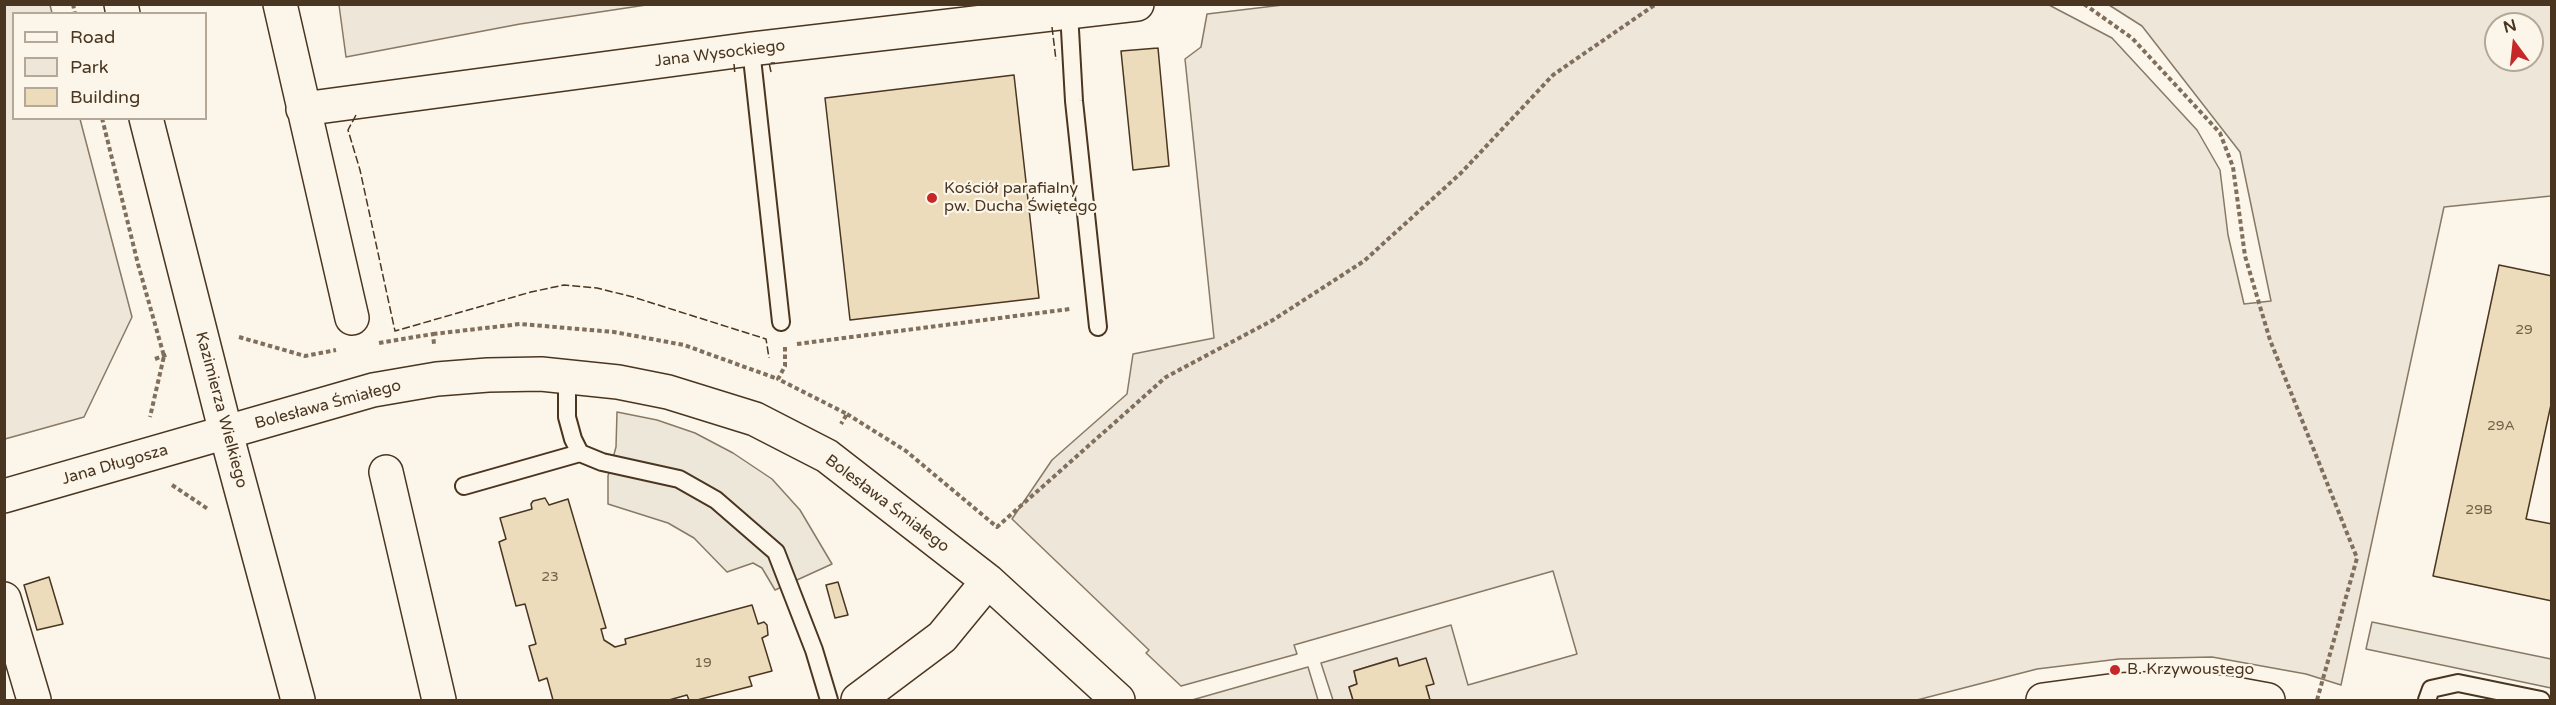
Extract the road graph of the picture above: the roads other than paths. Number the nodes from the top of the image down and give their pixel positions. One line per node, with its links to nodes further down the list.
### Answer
1 (280, 4): 5 (street)
2 (1137, 4): 3 (street, Jana Wysockiego)
3 (1069, 12): 4 (street, Jana Wysockiego); 8 (lane)
4 (751, 49): 5 (street, Jana Wysockiego); 7 (lane)
5 (303, 109): 9 (street)
6 (147, 120): 11 (street, Kazimierza Wielkiego)
7 (781, 322)
8 (1098, 327)
9 (356, 337)
10 (567, 377): 11 (street, Bolesława Śmiałego); 12 (lane); 16 (street, Bolesława Śmiałego)
11 (226, 433): 15 (street, Jana Długosza); 19 (street, Kazimierza Wielkiego)
12 (580, 453): 14 (lane); 21 (lane)
13 (386, 472): 20 (street)
14 (464, 486)
15 (4, 496)
16 (988, 581): 22 (street); 23 (street, Bolesława Śmiałego)
17 (4, 599): 18 (street)
18 (34, 700)
19 (298, 700)
20 (439, 700)
21 (829, 700)
22 (858, 700)
23 (1118, 700)
24 (2043, 700): 25 (street)
25 (2268, 700)
26 (2427, 700): 27 (lane)
27 (2541, 700)

